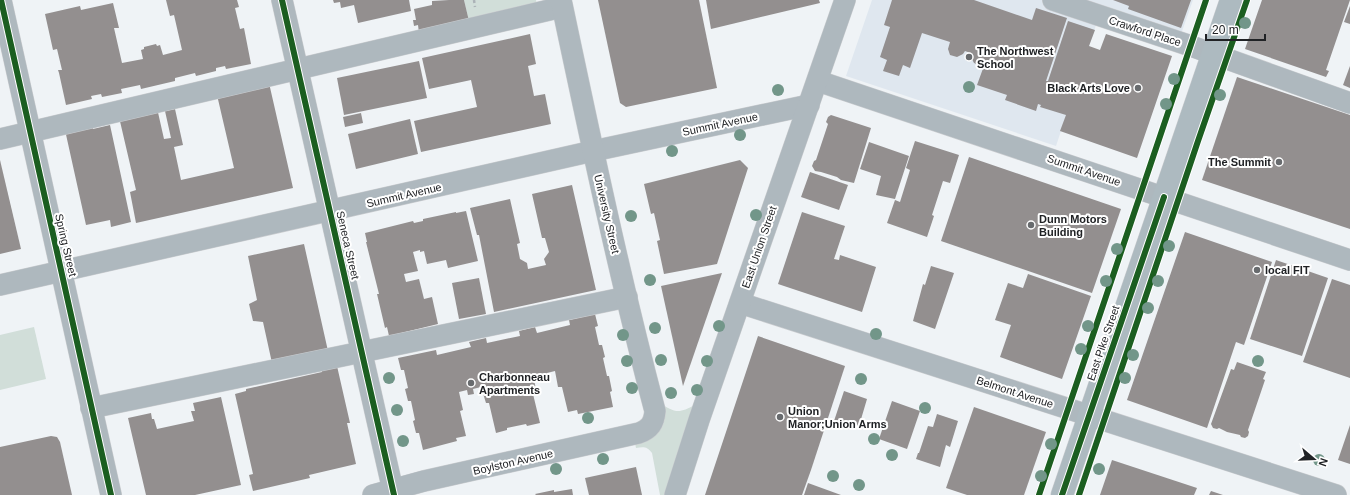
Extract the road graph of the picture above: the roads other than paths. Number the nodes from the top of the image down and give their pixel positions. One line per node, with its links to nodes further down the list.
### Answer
1 (1, 0): 12 (street, Spring Street)
2 (282, 0): 8 (street, Seneca Street)
3 (845, 0): 9 (street, East Union Street)
4 (1053, 0): 7 (street, Crawford Place)
5 (1231, 0): 7 (main road, East Pike Street)
6 (562, 4): 8 (street); 14 (street, University Street)
7 (1213, 54): 10 (street, Crawford Place); 15 (main road, East Pike Street)
8 (298, 69): 12 (street); 16 (street, Seneca Street)
9 (818, 80): 11 (street, East Union Street); 15 (street, Summit Avenue)
10 (1350, 103)
11 (809, 105): 14 (street, Summit Avenue); 21 (street, East Union Street)
12 (30, 133): 13 (street); 18 (street, Spring Street)
13 (0, 139)
14 (593, 151): 16 (street, Summit Avenue); 20 (street, University Street)
15 (1164, 197): 17 (street, Summit Avenue); 24 (main road, East Pike Street)
16 (331, 211): 18 (street, Summit Avenue); 22 (street, Seneca Street)
17 (1350, 260)
18 (61, 271): 19 (street, Summit Avenue); 23 (street, Spring Street)
19 (0, 285)
20 (627, 297): 22 (street); 25 (street, University Street)
21 (740, 303): 24 (street, Belmont Avenue); 29 (street, East Union Street)
22 (362, 352): 23 (street); 26 (street, Seneca Street)
23 (91, 408): 27 (street, Spring Street)
24 (1089, 415): 30 (main road, East Pike Street); 31 (street, Belmont Avenue)
25 (651, 426): 26 (street, Boylston Avenue)
26 (394, 493): 28 (street, Boylston Avenue)
27 (111, 495)
28 (373, 495)
29 (675, 495)
30 (1062, 495)
31 (1336, 495)

